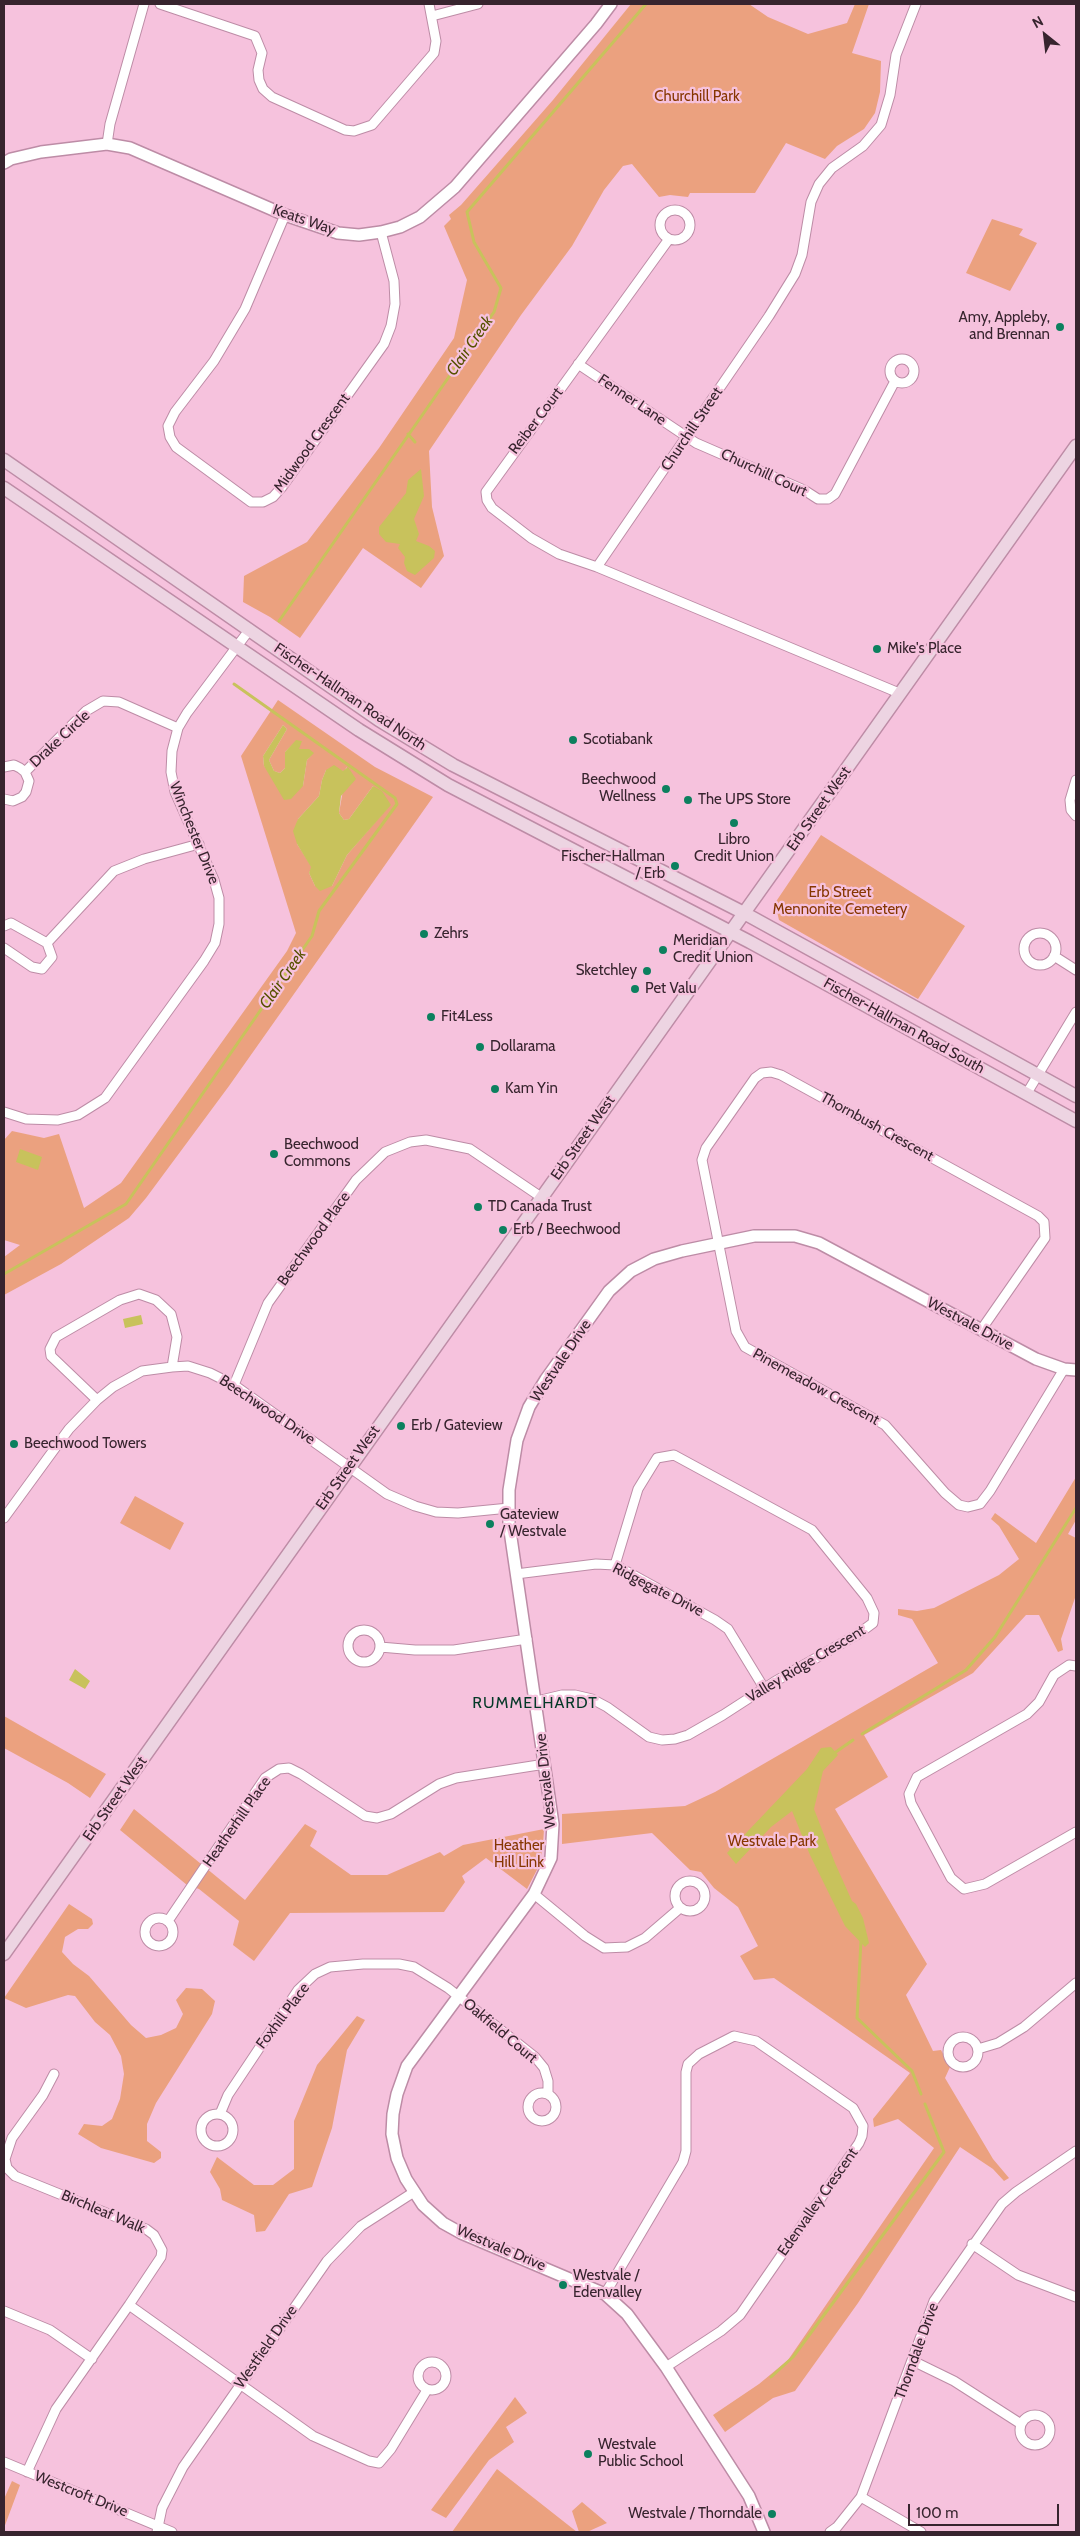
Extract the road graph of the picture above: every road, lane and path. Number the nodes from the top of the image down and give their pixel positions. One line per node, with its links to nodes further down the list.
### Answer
1 (144, 4): 8 (street)
2 (160, 4): 7 (street)
3 (429, 4): 7 (street)
4 (478, 4): 7 (street)
5 (611, 4): 11 (street, Keats Way)
6 (916, 4): 15 (street, Churchill Street)
7 (432, 16)
8 (107, 144): 9 (street, Keats Way); 10 (street, Keats Way)
9 (4, 163)
10 (285, 215): 11 (street, Keats Way); 11 (street, Midwood Crescent)
11 (381, 232)
12 (669, 238): 13 (street, Reiber Court)
13 (578, 364): 15 (street, Fenner Lane); 19 (street, Reiber Court)
14 (895, 381): 15 (street, Churchill Court)
15 (686, 436): 19 (street, Churchill Street)
16 (1076, 446): 22 (main road, Erb Street West)
17 (4, 460): 20 (main road, Fischer-Hallman Road North)
18 (4, 488): 21 (main road, Fischer-Hallman Road North)
19 (598, 567): 22 (street)
20 (250, 629): 21 (street, Winchester Drive); 30 (main road, Fischer-Hallman Road North)
21 (236, 647): 23 (street, Winchester Drive); 32 (main road, Fischer-Hallman Road North)
22 (899, 693): 30 (main road, Erb Street West)
23 (178, 728): 25 (street, Drake Circle); 29 (street, Winchester Drive)
24 (4, 767): 25 (street, Drake Circle)
25 (25, 772): 27 (street, Drake Circle)
26 (1076, 780): 28 (street)
27 (4, 799)
28 (1076, 816)
29 (199, 844): 33 (street); 41 (street, Winchester Drive)
30 (744, 913): 32 (main road, Erb Street West); 38 (main road, Fischer-Hallman Road South)
31 (4, 926): 33 (street)
32 (730, 932): 39 (main road, Fischer-Hallman Road South); 43 (main road, Erb Street West)
33 (47, 943): 34 (street)
34 (4, 948)
35 (1054, 956): 36 (street)
36 (1076, 970)
37 (1076, 1012): 38 (street)
38 (1037, 1074): 39 (street); 40 (main road, Fischer-Hallman Road South)
39 (1027, 1093): 42 (main road, Fischer-Hallman Road South)
40 (1076, 1096)
41 (4, 1112)
42 (1076, 1121)
43 (541, 1197): 49 (street, Beechwood Place); 51 (main road, Erb Street West)
44 (718, 1244): 45 (street, Westvale Drive); 45 (street, Thornbush Crescent); 47 (street, Pinemeadow Crescent); 52 (street, Westvale Drive)
45 (981, 1330): 47 (street, Westvale Drive)
46 (172, 1367): 49 (street, Beechwood Drive); 50 (street, Beechwood Drive); 50 (street)
47 (1064, 1369): 48 (street, Westvale Drive)
48 (1076, 1370)
49 (234, 1385): 51 (street, Beechwood Drive)
50 (97, 1400): 53 (street, Beechwood Drive)
51 (350, 1466): 52 (street, Beechwood Drive); 66 (main road, Erb Street West)
52 (509, 1508): 55 (street, Westvale Drive)
53 (4, 1518)
54 (615, 1565): 55 (street, Ridgegate Drive); 59 (street, Ridgegate Drive); 59 (street, Valley Ridge Crescent)
55 (516, 1574): 56 (street, Westvale Drive)
56 (527, 1639): 57 (street); 60 (street, Westvale Drive)
57 (380, 1647)
58 (1076, 1666): 62 (street)
59 (764, 1688): 60 (street, Valley Ridge Crescent)
60 (537, 1701): 61 (street, Westvale Drive)
61 (546, 1764): 63 (street, Westvale Drive); 65 (street, Heatherhill Place)
62 (1076, 1832)
63 (534, 1894): 64 (street); 68 (street, Westvale Drive)
64 (680, 1908)
65 (168, 1921)
66 (4, 1954)
67 (1076, 1983): 69 (street)
68 (458, 1996): 71 (street, Oakfield Court); 72 (street, Foxhill Place); 74 (street, Westvale Drive)
69 (978, 2049)
70 (54, 2074): 78 (street, Birchleaf Walk)
71 (548, 2094)
72 (220, 2114)
73 (1076, 2151): 75 (street, Thorndale Drive)
74 (414, 2192): 76 (street, Westvale Drive); 83 (street, Westfield Drive)
75 (972, 2244): 77 (street); 81 (street, Thorndale Drive)
76 (605, 2294): 82 (street, Westvale Drive); 82 (street, Edenvalley Crescent)
77 (1076, 2297)
78 (129, 2305): 80 (street, Birchleaf Walk); 83 (street)
79 (4, 2311): 80 (street)
80 (92, 2359): 87 (street, Birchleaf Walk)
81 (913, 2361): 85 (street); 88 (street, Thorndale Drive)
82 (666, 2367): 91 (street, Westvale Drive)
83 (239, 2384): 84 (street); 89 (street, Westfield Drive)
84 (427, 2390)
85 (1021, 2424)
86 (4, 2462): 87 (street, Westcroft Drive)
87 (27, 2472): 89 (street, Westcroft Drive)
88 (861, 2497): 92 (street, Thorndale Drive); 93 (street)
89 (157, 2529): 90 (street, Westcroft Drive)
90 (172, 2532)
91 (764, 2532)
92 (830, 2532)
93 (921, 2532)

